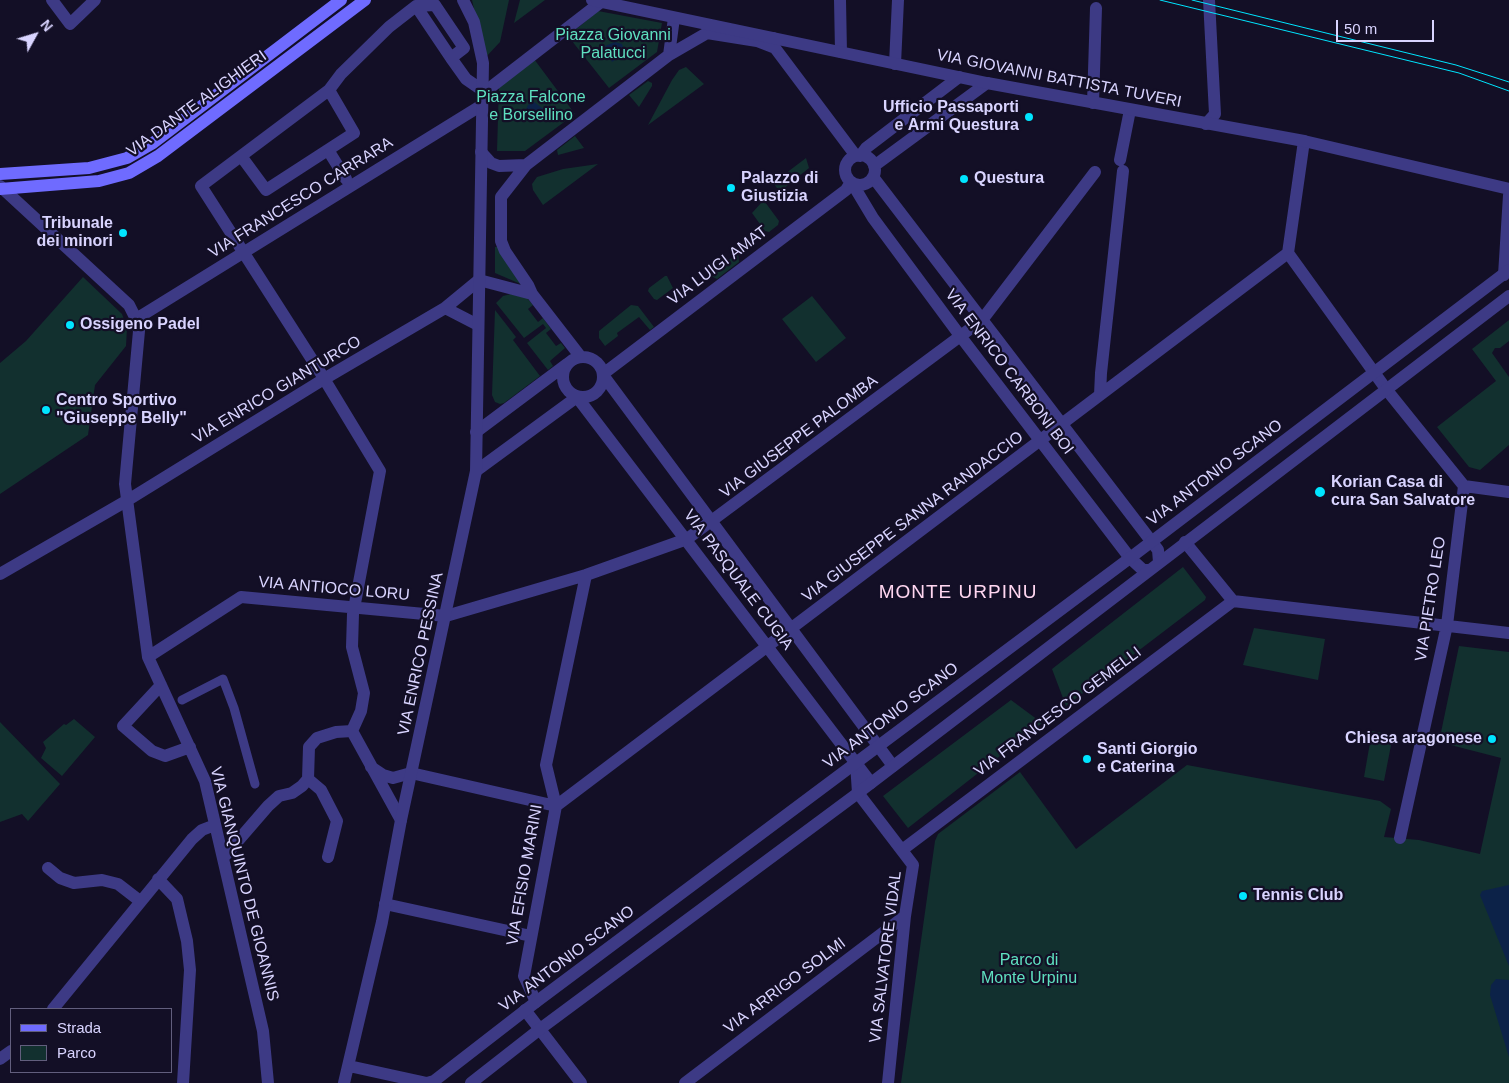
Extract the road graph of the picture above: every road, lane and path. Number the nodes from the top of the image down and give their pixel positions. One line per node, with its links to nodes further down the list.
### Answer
1 (52, 0): 2 (street)
2 (95, 0)
3 (341, 0): 35 (main road, VIA DANTE ALIGHIERI)
4 (365, 0): 38 (main road, VIA DANTE ALIGHIERI)
5 (463, 0): 13 (street, VIA ENRICO PESSINA)
6 (840, 0): 16 (street)
7 (898, 0): 19 (street)
8 (1209, 0): 26 (street)
9 (597, 1): 12 (street, VIA GIOVANNI BATTISTA TUVERI); 23 (street, VIA FRANCESCO CARRARA)
10 (416, 6): 15 (street); 18 (street); 22 (street)
11 (1096, 8): 24 (street)
12 (674, 18): 14 (street, VIA GIOVANNI BATTISTA TUVERI); 17 (street)
13 (478, 37): 15 (street); 23 (street, VIA ENRICO PESSINA)
14 (774, 43): 16 (street, VIA GIOVANNI BATTISTA TUVERI); 17 (street); 31 (street, VIA ENRICO CARBONI BOI)
15 (464, 48): 18 (street)
16 (841, 52): 19 (street, VIA GIOVANNI BATTISTA TUVERI)
17 (669, 55): 32 (street)
18 (451, 58): 23 (street)
19 (894, 64): 20 (street, VIA GIOVANNI BATTISTA TUVERI)
20 (958, 77): 21 (street, VIA GIOVANNI BATTISTA TUVERI); 31 (street)
21 (987, 83): 24 (street, VIA GIOVANNI BATTISTA TUVERI); 33 (street)
22 (329, 90): 28 (street); 30 (street)
23 (482, 97): 29 (street, VIA ENRICO PESSINA); 41 (street, VIA FRANCESCO CARRARA)
24 (1093, 103): 25 (street, VIA GIOVANNI BATTISTA TUVERI)
25 (1130, 110): 26 (street, VIA GIOVANNI BATTISTA TUVERI); 57 (street)
26 (1206, 124): 27 (street, VIA GIOVANNI BATTISTA TUVERI)
27 (1304, 141): 39 (street, VIA GIOVANNI BATTISTA TUVERI); 42 (street)
28 (328, 150): 30 (street); 36 (street)
29 (481, 152): 32 (street); 44 (street, VIA ENRICO PESSINA)
30 (241, 156): 41 (street)
31 (858, 156): 33 (street, VIA ENRICO CARBONI BOI); 37 (street, VIA ENRICO CARBONI BOI)
32 (526, 165): 45 (street)
33 (874, 172): 37 (street); 49 (street, VIA ENRICO CARBONI BOI)
34 (1095, 172): 49 (street, VIA GIUSEPPE PALOMBA)
35 (0, 174)
36 (346, 179)
37 (851, 182): 51 (street, VIA ENRICO CARBONI BOI); 54 (street, VIA LUIGI AMAT)
38 (1, 188): 48 (street)
39 (1509, 189)
40 (1509, 195): 43 (street, VIA ANTONIO SCANO)
41 (243, 253): 48 (street, VIA FRANCESCO CARRARA); 55 (street)
42 (1288, 253): 53 (street); 57 (street, VIA GIUSEPPE SANNA RANDACCIO)
43 (1506, 273): 53 (street, VIA ANTONIO SCANO)
44 (479, 280): 45 (street); 47 (street, VIA ENRICO GIANTURCO); 50 (street, VIA ENRICO PESSINA)
45 (532, 294): 52 (street)
46 (1509, 296): 56 (street)
47 (445, 308): 50 (street); 55 (street, VIA ENRICO GIANTURCO)
48 (136, 319): 65 (street, VIA GIANQUINTO DE GIOANNIS)
49 (982, 320): 51 (street, VIA GIUSEPPE PALOMBA); 59 (street, VIA ENRICO CARBONI BOI)
50 (478, 325): 60 (street, VIA ENRICO PESSINA)
51 (961, 337): 61 (street, VIA ENRICO CARBONI BOI); 66 (street, VIA GIUSEPPE PALOMBA)
52 (575, 359): 54 (street); 58 (street); 60 (street)
53 (1374, 373): 56 (street); 68 (street, VIA ANTONIO SCANO)
54 (603, 374): 58 (street, VIA LUIGI AMAT); 66 (street, VIA PASQUALE CUGIA)
55 (324, 379): 65 (street, VIA ENRICO GIANTURCO); 75 (street)
56 (1386, 389): 63 (street); 69 (street)
57 (1100, 395): 59 (street, VIA GIUSEPPE SANNA RANDACCIO)
58 (577, 397): 62 (street, VIA LUIGI AMAT); 67 (street, VIA PASQUALE CUGIA)
59 (1062, 424): 61 (street, VIA GIUSEPPE SANNA RANDACCIO); 68 (street, VIA ENRICO CARBONI BOI)
60 (476, 432): 62 (street, VIA ENRICO PESSINA)
61 (1040, 441): 70 (street, VIA ENRICO CARBONI BOI); 78 (street, VIA GIUSEPPE SANNA RANDACCIO)
62 (476, 471): 76 (street, VIA ENRICO PESSINA)
63 (1464, 486): 64 (street); 77 (street, VIA PIETRO LEO)
64 (1509, 492)
65 (128, 500): 72 (street, VIA ENRICO GIANTURCO); 81 (street, VIA GIANQUINTO DE GIOANNIS)
66 (713, 521): 67 (street, VIA GIUSEPPE PALOMBA); 78 (street, VIA PASQUALE CUGIA)
67 (687, 540): 73 (street, VIA GIUSEPPE PALOMBA); 80 (street, VIA PASQUALE CUGIA)
68 (1151, 542): 70 (street, VIA ANTONIO SCANO); 71 (street, VIA ENRICO CARBONI BOI)
69 (1185, 542): 71 (street); 74 (street)
70 (1130, 558): 71 (street, VIA ENRICO CARBONI BOI); 85 (street, VIA ANTONIO SCANO)
71 (1154, 566): 88 (street)
72 (0, 574)
73 (586, 575): 76 (street, VIA GIUSEPPE PALOMBA); 95 (street, VIA EFISIO MARINI)
74 (1233, 601): 77 (street); 99 (street, VIA FRANCESCO GEMELLI)
75 (354, 606): 76 (street, VIA ANTIOCO LORU); 81 (street, VIA ANTIOCO LORU); 84 (street)
76 (446, 616): 90 (street, VIA ENRICO PESSINA)
77 (1447, 625): 79 (street); 98 (street, VIA PIETRO LEO)
78 (792, 628): 80 (street, VIA GIUSEPPE SANNA RANDACCIO); 85 (street, VIA PASQUALE CUGIA)
79 (1509, 633)
80 (768, 647): 87 (street, VIA PASQUALE CUGIA); 95 (street, VIA GIUSEPPE SANNA RANDACCIO)
81 (148, 657): 82 (street, VIA GIANQUINTO DE GIOANNIS)
82 (161, 685): 86 (street, VIA GIANQUINTO DE GIOANNIS); 86 (street)
83 (182, 700): 93 (street)
84 (352, 731): 89 (street); 91 (street)
85 (878, 746): 87 (street, VIA ANTONIO SCANO); 88 (street, VIA PASQUALE CUGIA)
86 (190, 747): 97 (street, VIA GIANQUINTO DE GIOANNIS)
87 (856, 763): 92 (street, VIA PASQUALE CUGIA); 94 (street); 108 (street, VIA ANTONIO SCANO)
88 (893, 766): 92 (street)
89 (371, 767): 90 (street); 96 (street)
90 (412, 773): 95 (street); 96 (street, VIA ENRICO PESSINA)
91 (308, 779): 100 (street); 101 (street)
92 (871, 783): 94 (street)
93 (255, 784)
94 (858, 794): 99 (street, VIA SALVATORE VIDAL); 111 (street)
95 (556, 806): 107 (street, VIA EFISIO MARINI)
96 (400, 820): 105 (street, VIA ENRICO PESSINA)
97 (215, 826): 101 (street, VIA GIANQUINTO DE GIOANNIS); 103 (street)
98 (1400, 838)
99 (902, 850): 106 (street, VIA SALVATORE VIDAL)
100 (328, 857)
101 (223, 858): 114 (street, VIA GIANQUINTO DE GIOANNIS)
102 (48, 868): 104 (street)
103 (158, 879): 104 (street); 113 (street)
104 (140, 901): 109 (street)
105 (385, 904): 107 (street); 112 (street, VIA ENRICO PESSINA)
106 (905, 916): 119 (street, VIA ARRIGO SOLMI); 120 (street, VIA SALVATORE VIDAL)
107 (531, 936): 108 (street, VIA EFISIO MARINI)
108 (536, 1002): 110 (street, VIA ANTONIO SCANO)
109 (54, 1008)
110 (525, 1010): 111 (street); 116 (street, VIA ANTONIO SCANO)
111 (540, 1029): 117 (street); 118 (street)
112 (348, 1066): 115 (street, VIA ENRICO PESSINA); 116 (street, VIA ANTONIO SCANO)
113 (183, 1083)
114 (268, 1083)
115 (344, 1083)
116 (427, 1083)
117 (471, 1083)
118 (581, 1083)
119 (685, 1083)
120 (888, 1083)

